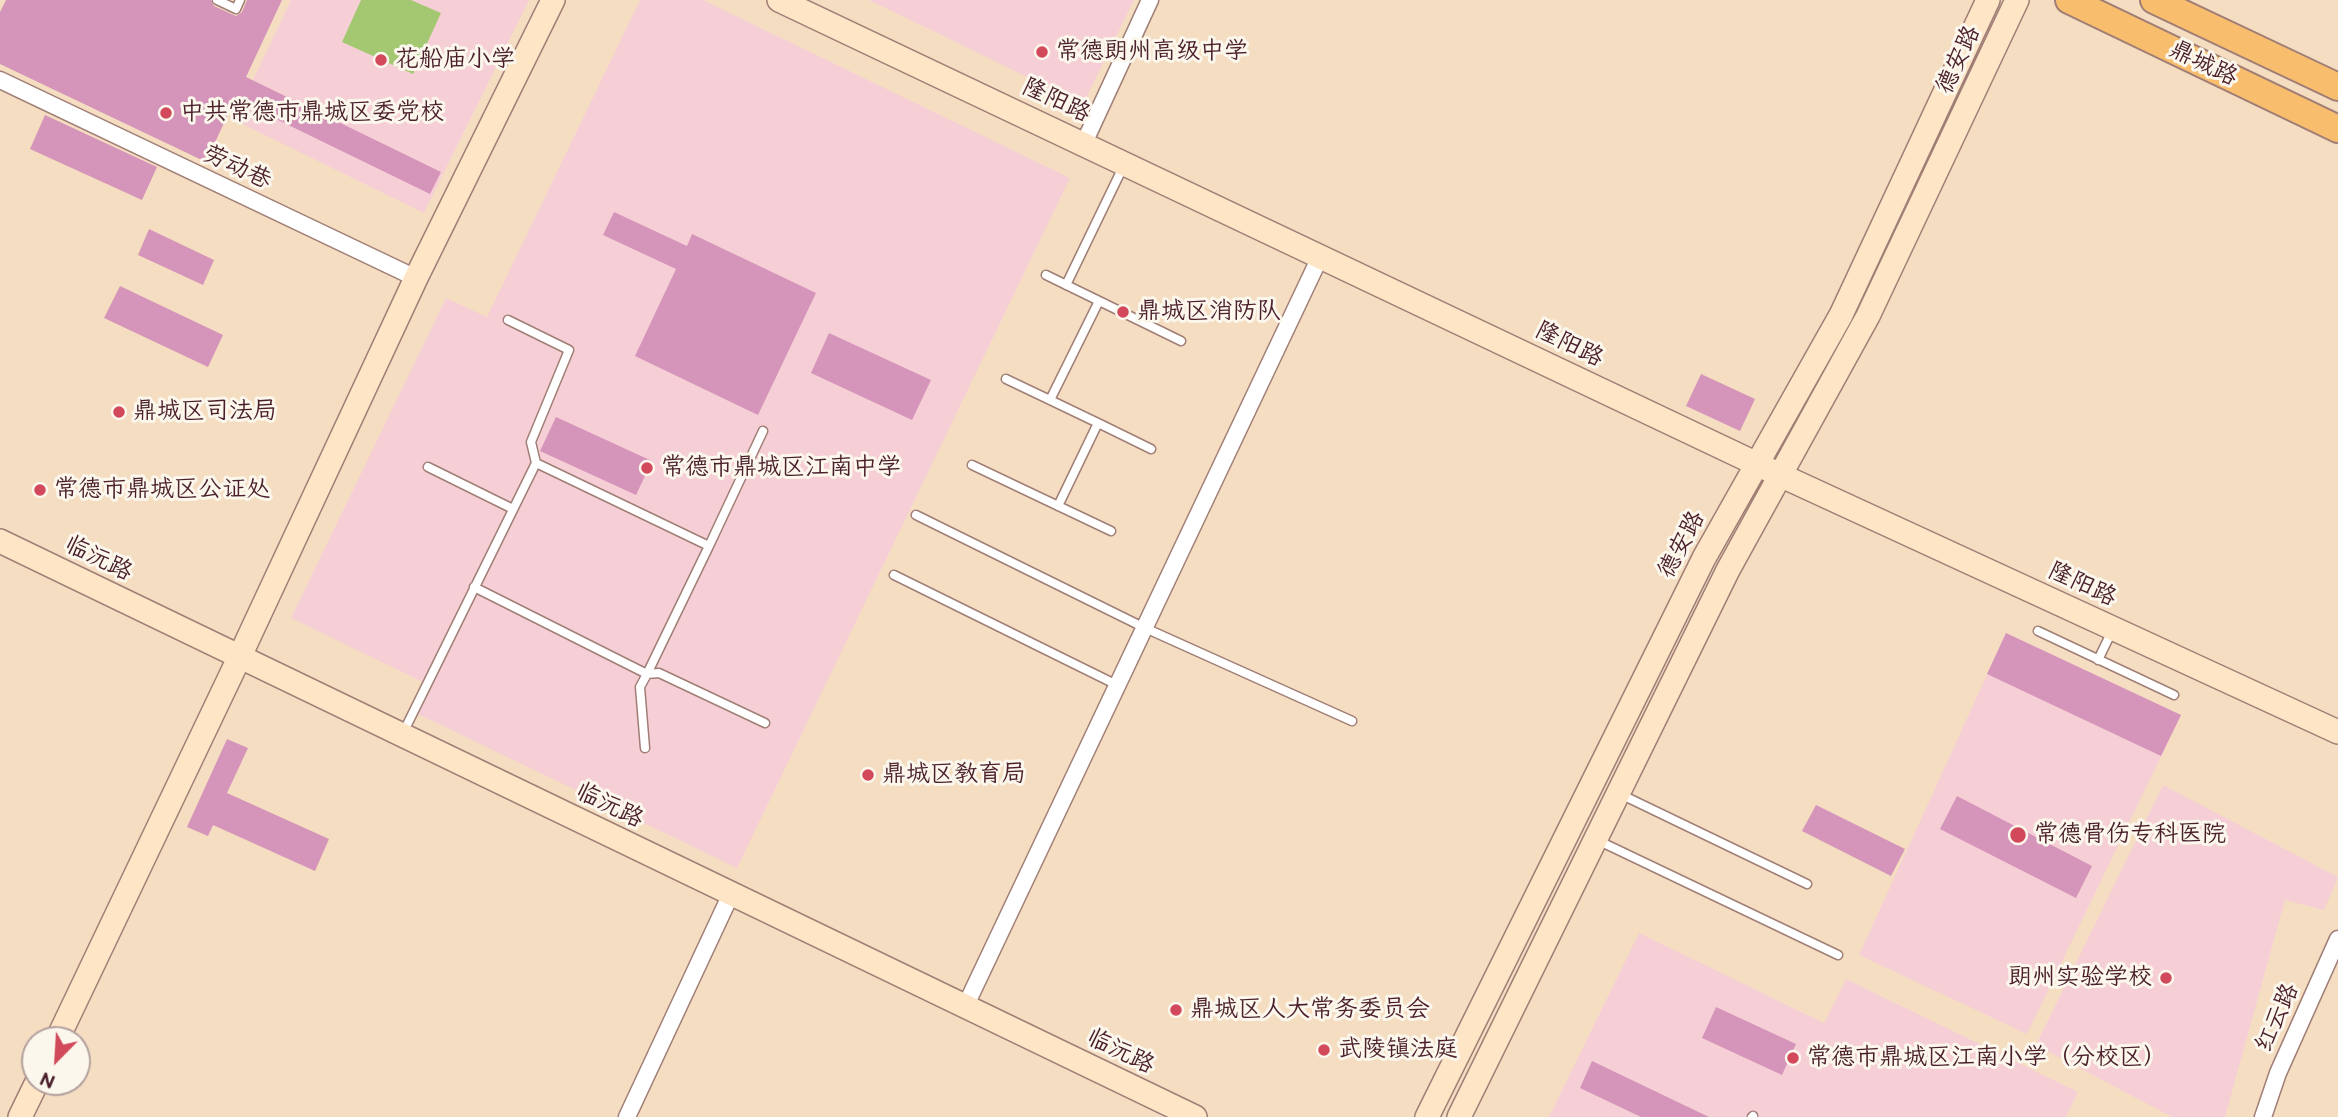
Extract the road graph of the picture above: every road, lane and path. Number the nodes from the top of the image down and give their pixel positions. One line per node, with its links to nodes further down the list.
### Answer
1 (217, 0): 2 (lane)
2 (240, 0)
3 (553, 0): 17 (street)
4 (779, 0): 13 (street, 隆阳路)
5 (1150, 0): 13 (street)
6 (1988, 0): 28 (street, 德安路)
7 (2017, 0): 31 (street, 德安路)
8 (2069, 0): 12 (main road, 鼎城路)
9 (2154, 0): 11 (main road, 鼎城路)
10 (0, 80): 17 (street, 劳动巷)
11 (2338, 87)
12 (2338, 129)
13 (1084, 143): 14 (street, 隆阳路)
14 (1126, 163): 15 (street, 隆阳路); 18 (lane)
15 (1321, 255): 28 (street, 隆阳路); 40 (street)
16 (1046, 275): 18 (lane)
17 (416, 278): 43 (street)
18 (1066, 285): 19 (lane)
19 (1099, 301): 21 (lane); 23 (lane)
20 (508, 320): 27 (lane)
21 (1181, 341)
22 (1006, 379): 23 (lane)
23 (1051, 400): 24 (lane)
24 (1098, 424): 26 (lane); 32 (lane)
25 (762, 431): 37 (lane)
26 (1151, 449)
27 (536, 463): 33 (lane); 37 (lane)
28 (1757, 464): 31 (street, 隆阳路); 65 (street, 德安路)
29 (972, 465): 32 (lane)
30 (428, 467): 33 (lane)
31 (1780, 475): 41 (street, 隆阳路); 53 (street, 德安路)
32 (1058, 506): 35 (lane)
33 (513, 509): 39 (lane)
34 (916, 515): 40 (lane)
35 (1111, 531)
36 (0, 541): 43 (street, 临沅路)
37 (709, 546): 45 (lane)
38 (894, 575): 46 (lane)
39 (474, 587): 45 (lane); 51 (lane)
40 (1145, 628): 46 (street); 48 (lane)
41 (2113, 628): 44 (lane); 50 (street, 隆阳路)
42 (2038, 631): 44 (lane)
43 (240, 656): 51 (street, 临沅路); 60 (street)
44 (2098, 660): 47 (lane)
45 (648, 674): 49 (lane); 52 (lane)
46 (1117, 685): 59 (street)
47 (2174, 695)
48 (1352, 720)
49 (765, 723)
50 (2338, 732)
51 (402, 735): 56 (street, 临沅路)
52 (645, 748)
53 (1618, 793): 54 (street, 德安路); 55 (lane)
54 (1596, 839): 58 (lane); 66 (street, 德安路)
55 (1807, 884)
56 (731, 894): 59 (street, 临沅路); 63 (street)
57 (2338, 939): 67 (street, 红云路)
58 (1838, 956)
59 (965, 1007): 64 (street, 临沅路)
60 (64, 1026)
61 (30, 1096): 62 (street)
62 (20, 1117)
63 (627, 1117)
64 (1195, 1117)
65 (1427, 1117)
66 (1459, 1117)
67 (2263, 1117)

